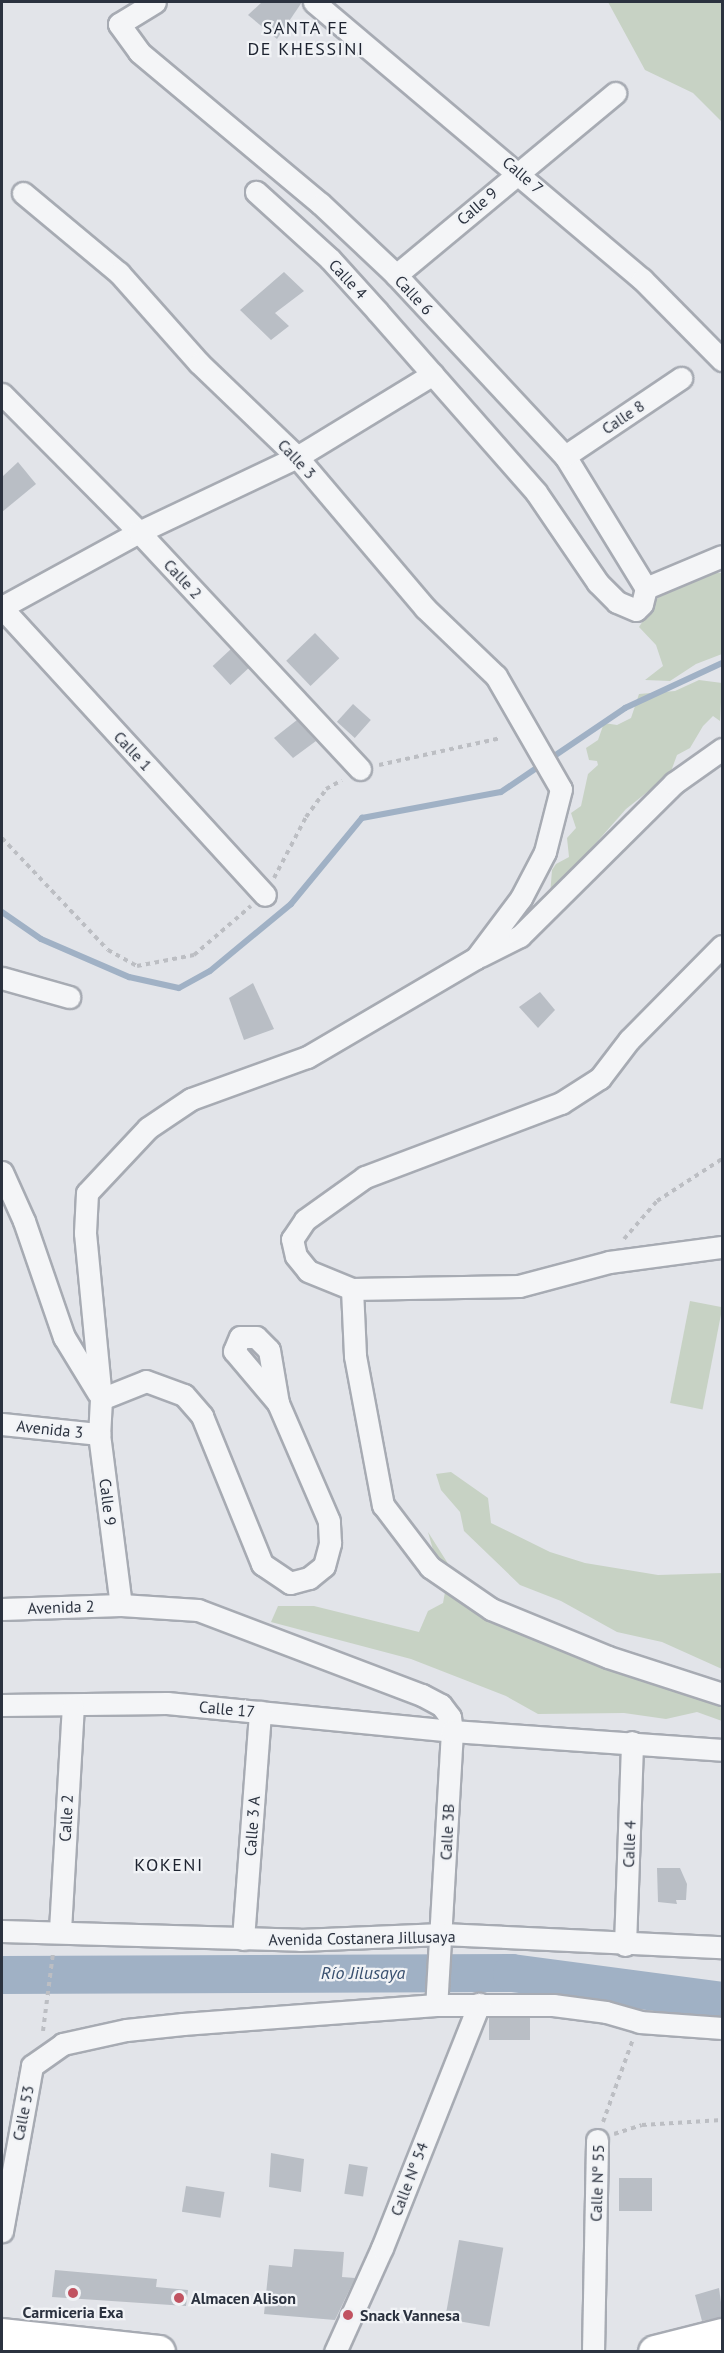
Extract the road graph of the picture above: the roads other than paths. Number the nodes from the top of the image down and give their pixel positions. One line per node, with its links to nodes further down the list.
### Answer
1 (118, 2): 4 (street)
2 (155, 2): 4 (street)
3 (314, 2): 6 (street, Calle 7)
4 (119, 24): 9 (street, Calle 6)
5 (615, 93): 6 (street, Calle 9)
6 (518, 171): 9 (street, Calle 9); 10 (street, Calle 7)
7 (256, 192): 11 (street, Calle 4)
8 (23, 193): 15 (street, Calle 3)
9 (396, 275): 14 (street, Calle 6)
10 (723, 360)
11 (433, 374): 15 (street); 18 (street, Calle 4)
12 (681, 378): 14 (street, Calle 8)
13 (2, 394): 16 (street, Calle 2)
14 (565, 456): 18 (street, Calle 6)
15 (297, 457): 16 (street); 24 (street, Calle 3)
16 (139, 532): 19 (street); 21 (street, Calle 2)
17 (723, 556): 18 (street)
18 (646, 588)
19 (2, 607): 22 (street, Calle 1)
20 (723, 749): 24 (street, Calle 9)
21 (360, 770)
22 (265, 895)
23 (723, 946): 29 (street)
24 (477, 958): 30 (street, Calle 9)
25 (2, 978): 26 (street)
26 (69, 997)
27 (2, 1172): 30 (street)
28 (723, 1247): 29 (street)
29 (352, 1289): 36 (street)
30 (101, 1399): 31 (street); 33 (street, Calle 9)
31 (278, 1404)
32 (2, 1424): 33 (street, Avenida 3)
33 (99, 1434): 34 (street, Calle 9)
34 (121, 1605): 35 (street, Avenida 2); 40 (street, Avenida 2)
35 (2, 1609)
36 (723, 1694)
37 (2, 1705): 38 (street, Calle 17)
38 (73, 1706): 39 (street, Calle 17); 43 (street, Calle 2)
39 (260, 1712): 40 (street, Calle 17); 45 (street, Calle 3 A)
40 (452, 1731): 41 (street, Calle 17); 46 (street, Calle 3B)
41 (632, 1742): 42 (street, Calle 17); 47 (street, Calle 4)
42 (723, 1750)
43 (60, 1930): 44 (street, Avenida Costanera Jillusaya); 45 (street, Avenida Costanera Jillusaya)
44 (2, 1931)
45 (243, 1940): 46 (street, Avenida Costanera Jillusaya)
46 (440, 1944): 47 (street, Avenida Costanera Jillusaya); 49 (street, Calle 3B)
47 (625, 1946): 48 (street, Avenida Costanera Jillusaya)
48 (723, 1947)
49 (437, 1995): 50 (street); 53 (street, Calle 53)
50 (479, 2004): 51 (street); 57 (street, Calle Nº 54)
51 (723, 2028)
52 (597, 2140): 58 (street, Calle Nº 55)
53 (2, 2231)
54 (2, 2335): 56 (main road)
55 (723, 2335): 59 (main road)
56 (158, 2352)
57 (335, 2352)
58 (593, 2352)
59 (655, 2352)

